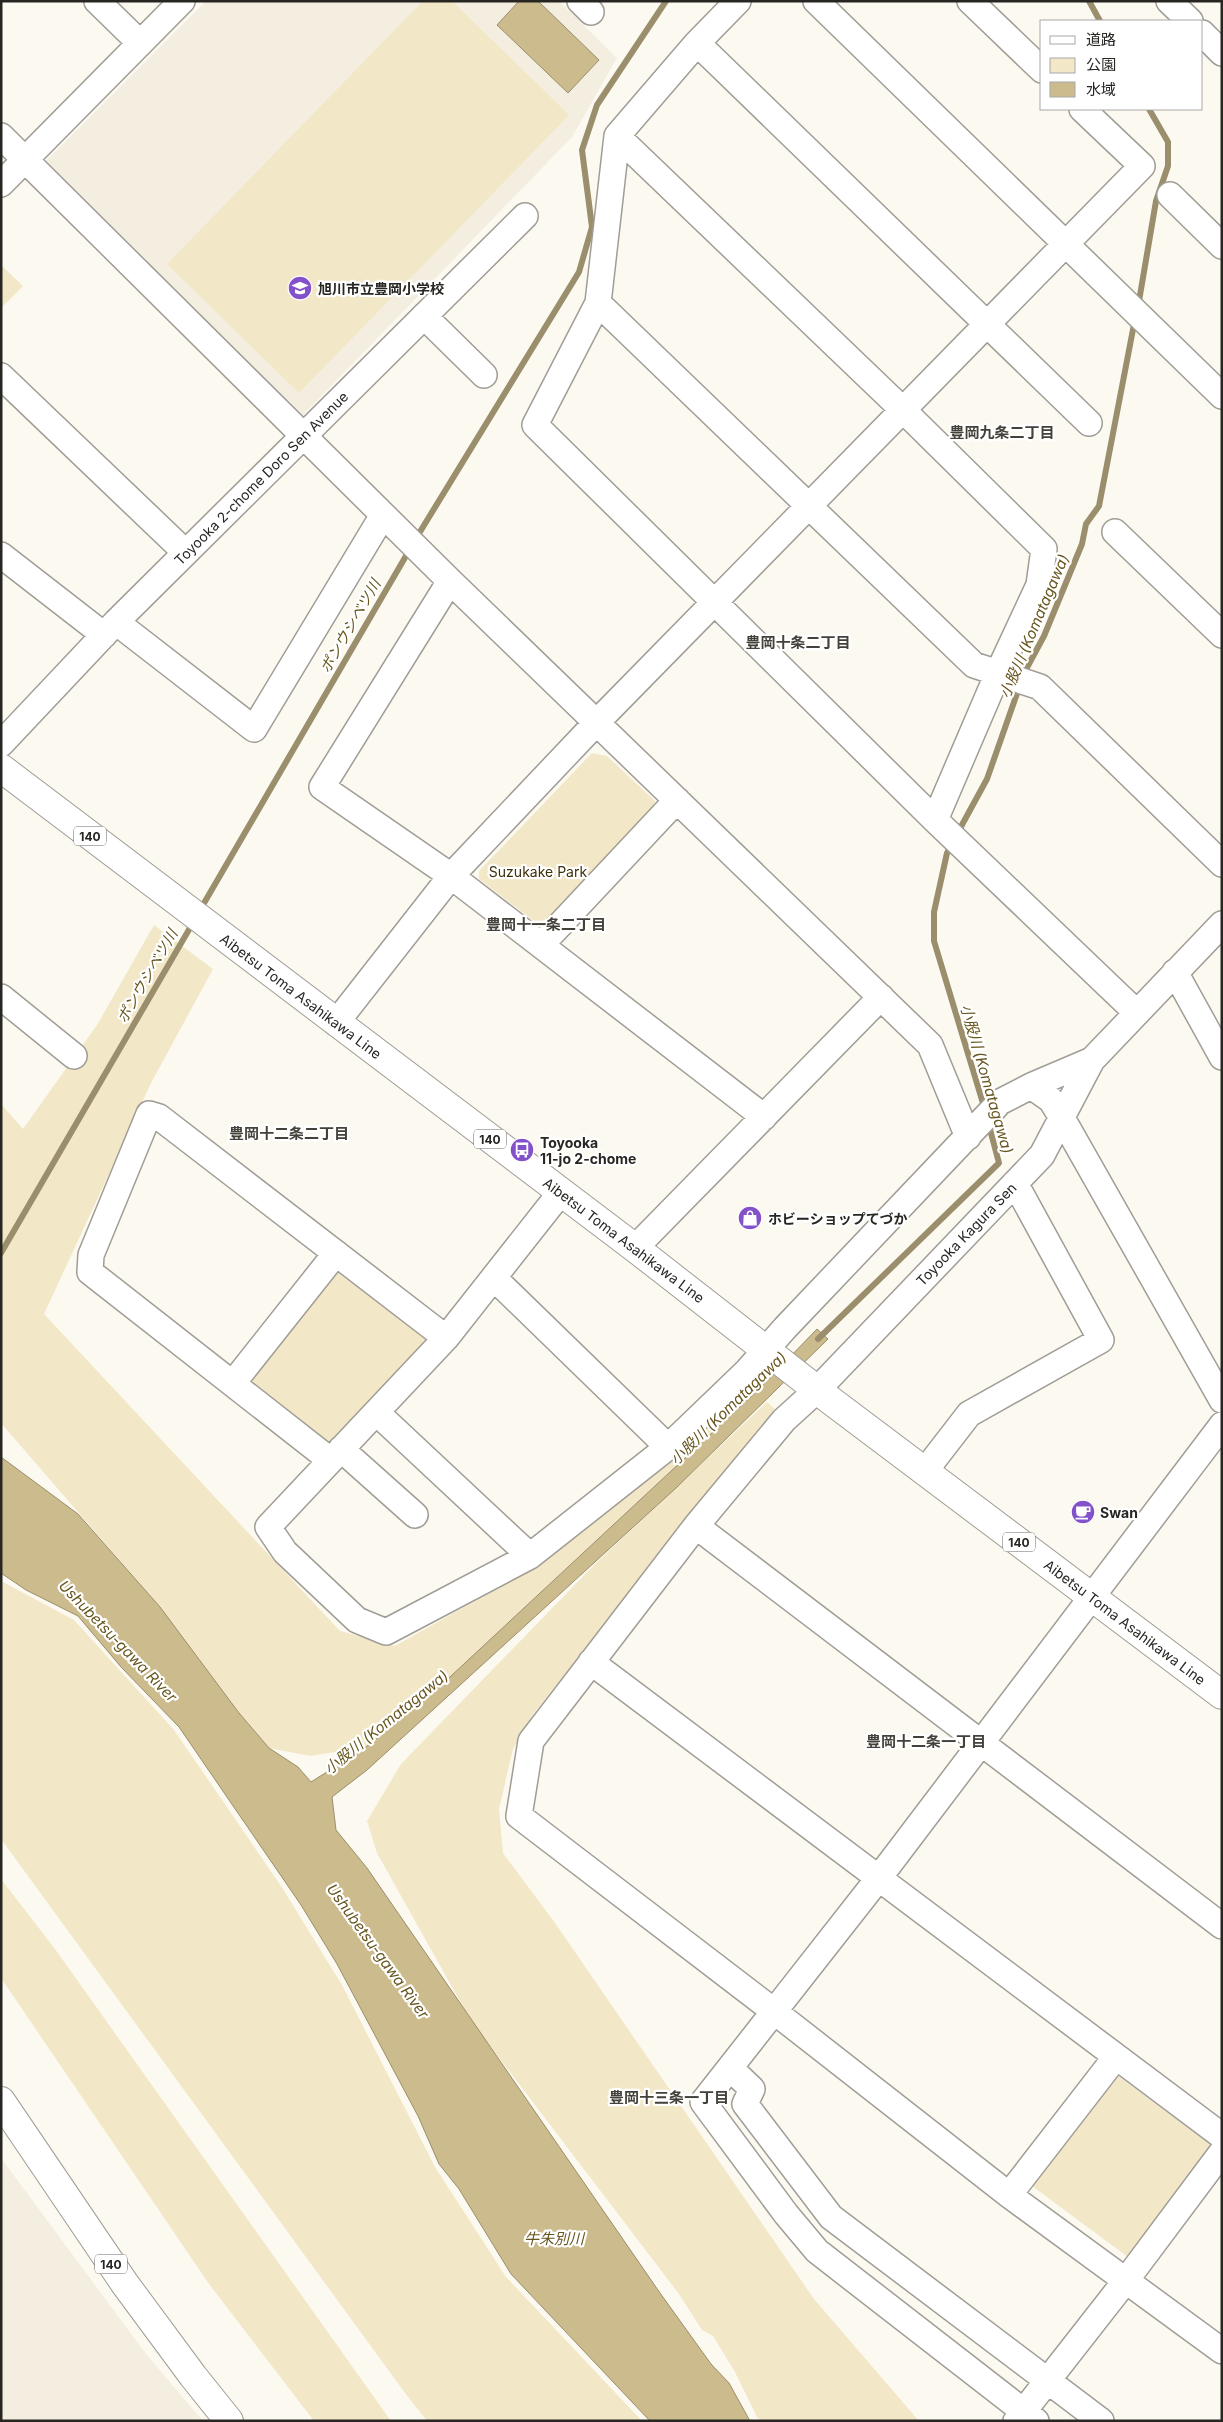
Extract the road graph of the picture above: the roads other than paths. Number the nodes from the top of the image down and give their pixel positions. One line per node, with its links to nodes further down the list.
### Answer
1 (96, 1): 9 (street)
2 (182, 1): 9 (street)
3 (738, 1): 10 (street)
4 (816, 1): 20 (street)
5 (970, 1): 12 (street)
6 (1169, 1): 7 (street)
7 (1189, 20)
8 (1203, 34): 11 (street)
9 (140, 43): 16 (street)
10 (697, 43): 15 (street); 24 (street)
11 (1222, 53)
12 (1040, 68)
13 (1083, 110): 20 (street)
14 (1, 136): 16 (street)
15 (617, 136): 22 (street); 28 (street)
16 (25, 160): 17 (street); 30 (street)
17 (1, 184)
18 (1170, 195): 21 (street)
19 (525, 216): 23 (street, Toyooka 2-chome Doro Sen Avenue)
20 (1065, 245): 24 (street); 27 (street)
21 (1222, 246)
22 (598, 303): 31 (street); 37 (street)
23 (424, 316): 25 (street); 30 (street, Toyooka 2-chome Doro Sen Avenue)
24 (987, 326): 28 (street); 29 (street)
25 (484, 375)
26 (1, 376): 34 (street)
27 (1222, 396)
28 (903, 410): 31 (street); 40 (street)
29 (1089, 423)
30 (302, 436): 32 (street); 34 (street, Toyooka 2-chome Doro Sen Avenue)
31 (810, 505): 37 (street); 40 (street)
32 (383, 515): 36 (street); 38 (street)
33 (1115, 532): 39 (street)
34 (185, 552): 38 (street, Toyooka 2-chome Doro Sen Avenue)
35 (1, 555): 38 (street)
36 (450, 581): 41 (street); 47 (street)
37 (716, 603): 41 (street); 45 (street)
38 (110, 629): 42 (street, Toyooka 2-chome Doro Sen Avenue)
39 (1222, 635)
40 (1003, 674): 45 (street); 46 (street)
41 (597, 722): 44 (street); 47 (street)
42 (1, 744)
43 (1, 768): 54 (main road, Aibetsu Toma Asahikawa Line / 140)
44 (677, 800): 49 (street); 52 (street)
45 (941, 825): 53 (street)
46 (1222, 864)
47 (451, 876): 49 (street); 54 (street)
48 (1222, 924): 50 (street, Toyooka Kagura Sen)
49 (541, 944): 59 (street)
50 (1175, 972): 53 (street, Toyooka Kagura Sen); 56 (street)
51 (1, 997): 55 (street)
52 (881, 997): 59 (street); 61 (street)
53 (1136, 1012): 57 (street, Toyooka Kagura Sen)
54 (336, 1023): 63 (main road, Aibetsu Toma Asahikawa Line / 140)
55 (74, 1056)
56 (1222, 1058)
57 (1092, 1060): 58 (street, Toyooka Kagura Sen); 60 (street, Toyooka Kagura Sen)
58 (1031, 1086): 60 (street); 61 (street, Toyooka Kagura Sen)
59 (764, 1117): 64 (street)
60 (1062, 1118): 62 (street, Toyooka Kagura Sen); 71 (street)
61 (974, 1130): 68 (street, Toyooka Kagura Sen)
62 (1015, 1183): 70 (street, Toyooka Kagura Sen); 76 (street)
63 (561, 1192): 64 (main road, Aibetsu Toma Asahikawa Line / 140); 66 (street)
64 (635, 1248): 68 (main road, Aibetsu Toma Asahikawa Line / 140)
65 (336, 1253): 67 (street); 69 (street); 69 (street)
66 (494, 1278): 67 (street); 74 (street)
67 (446, 1338): 72 (street)
68 (771, 1353): 70 (main road, Aibetsu Toma Asahikawa Line / 140); 74 (street, Toyooka Kagura Sen)
69 (232, 1383): 75 (street)
70 (811, 1386): 76 (main road, Aibetsu Toma Asahikawa Line / 140); 78 (street, Toyooka Kagura Sen)
71 (1222, 1400)
72 (377, 1413): 75 (street); 79 (street)
73 (1222, 1425): 80 (street)
74 (668, 1447): 79 (street, Toyooka Kagura Sen)
75 (336, 1455): 77 (street); 79 (street, Toyooka Kagura Sen)
76 (925, 1471): 80 (main road, Aibetsu Toma Asahikawa Line / 140)
77 (415, 1515)
78 (696, 1526): 81 (street, Toyooka Kagura Sen); 83 (street)
79 (530, 1556)
80 (1092, 1597): 82 (main road, Aibetsu Toma Asahikawa Line / 140); 83 (street)
81 (590, 1662): 84 (street); 86 (street, Toyooka Kagura Sen)
82 (1222, 1695)
83 (981, 1741): 84 (street); 85 (street)
84 (878, 1879): 86 (street); 87 (street)
85 (1222, 1926)
86 (775, 2012): 88 (street); 92 (street)
87 (1115, 2058): 90 (street); 92 (street)
88 (730, 2068): 95 (street); 96 (street)
89 (1, 2101): 97 (main road, 140)
90 (1222, 2136)
91 (1222, 2152): 93 (street)
92 (1009, 2195): 93 (street)
93 (1127, 2279): 94 (street); 95 (street)
94 (1222, 2351)
95 (1048, 2380): 96 (street); 98 (street)
96 (1025, 2418)
97 (229, 2421)
98 (1101, 2421)

